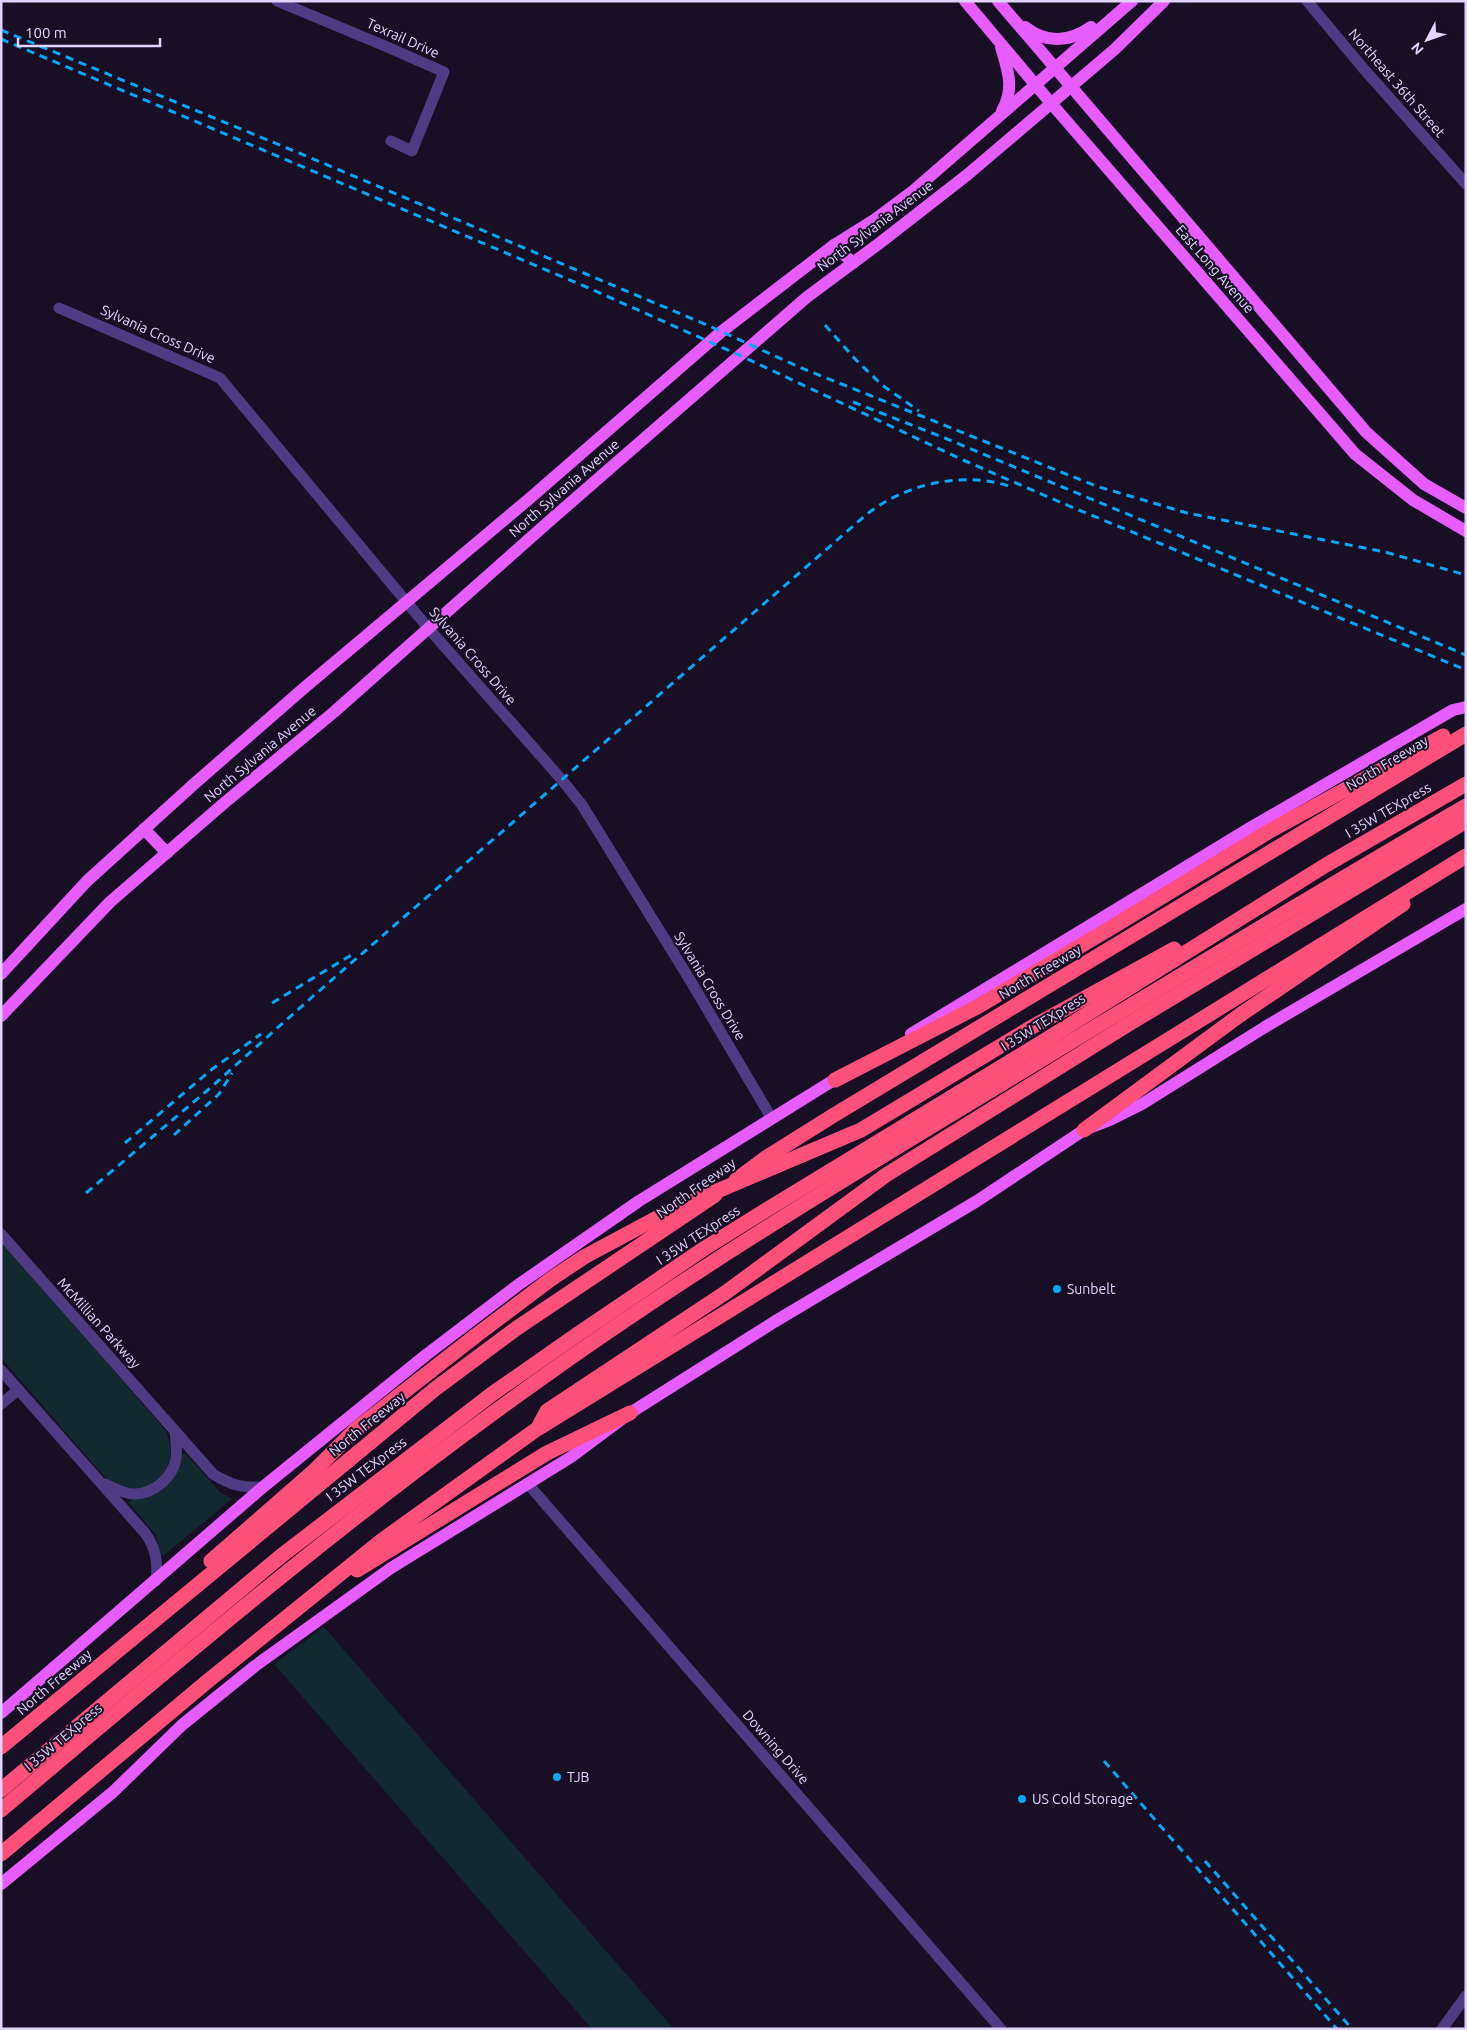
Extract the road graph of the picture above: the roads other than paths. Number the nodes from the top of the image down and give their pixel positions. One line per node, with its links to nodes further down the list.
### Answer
1 (277, 1): 14 (street, Texrail Drive)
2 (965, 1): 8 (main road, East Long Avenue)
3 (998, 1): 7 (main road, East Long Avenue)
4 (1131, 1): 7 (main road); 9 (main road, North Sylvania Avenue)
5 (1307, 1): 15 (street, Northeast 36th Street)
6 (1158, 3): 11 (main road, North Sylvania Avenue)
7 (1007, 13): 9 (main road, East Long Avenue)
8 (999, 42): 10 (main road, East Long Avenue); 13 (main road)
9 (1054, 68): 10 (main road, North Sylvania Avenue); 11 (main road, East Long Avenue)
10 (1035, 84): 12 (main road, East Long Avenue); 13 (main road, North Sylvania Avenue)
11 (1070, 87): 12 (main road, North Sylvania Avenue); 18 (main road, East Long Avenue)
12 (1050, 102): 17 (main road, North Sylvania Avenue); 20 (main road, East Long Avenue)
13 (998, 117): 16 (main road, North Sylvania Avenue)
14 (391, 141)
15 (1466, 184)
16 (834, 245): 17 (main road); 23 (main road, North Sylvania Avenue)
17 (853, 263): 24 (main road, North Sylvania Avenue)
18 (1252, 299): 20 (main road); 21 (main road, East Long Avenue)
19 (59, 308): 23 (street, Sylvania Cross Drive)
20 (1234, 314): 22 (main road, East Long Avenue)
21 (1466, 508)
22 (1466, 531)
23 (407, 602): 24 (street, Sylvania Cross Drive); 30 (main road, North Sylvania Avenue)
24 (429, 629): 31 (main road, North Sylvania Avenue); 39 (street, Sylvania Cross Drive)
25 (1466, 707): 38 (main road, North Freeway)
26 (1462, 731): 38 (highway); 53 (highway, North Freeway)
27 (1466, 784): 33 (highway, I 35W TEXpress)
28 (1466, 806): 57 (highway, I 35W TEXpress)
29 (1466, 821): 46 (highway)
30 (144, 829): 31 (main road); 36 (main road, North Sylvania Avenue)
31 (167, 853): 37 (main road, North Sylvania Avenue)
32 (1466, 856): 34 (highway)
33 (1326, 865): 53 (highway, bridge); 56 (highway, I 35W TEXpress)
34 (1436, 874): 40 (highway); 46 (highway)
35 (1466, 909): 40 (main road)
36 (1, 974)
37 (1, 1016)
38 (835, 1080): 39 (main road, North Freeway)
39 (772, 1119): 50 (main road, North Freeway)
40 (1084, 1130): 45 (main road)
41 (1, 1234): 47 (street, McMillian Parkway)
42 (1, 1370): 43 (street)
43 (18, 1390): 44 (street); 48 (street)
44 (1, 1404)
45 (630, 1413): 49 (main road); 51 (highway)
46 (537, 1429): 51 (highway)
47 (175, 1432): 48 (street); 50 (street, McMillian Parkway)
48 (99, 1482): 52 (street)
49 (528, 1484): 59 (main road); 61 (street, Downing Drive)
50 (263, 1487): 52 (main road, North Freeway)
51 (334, 1578): 58 (highway)
52 (156, 1580): 54 (main road, North Freeway)
53 (146, 1628): 55 (highway, North Freeway)
54 (1, 1714)
55 (1, 1747)
56 (1, 1790)
57 (1, 1810)
58 (1, 1854)
59 (1, 1884)
60 (1466, 1996): 62 (street)
61 (1001, 2029)
62 (1442, 2029)

